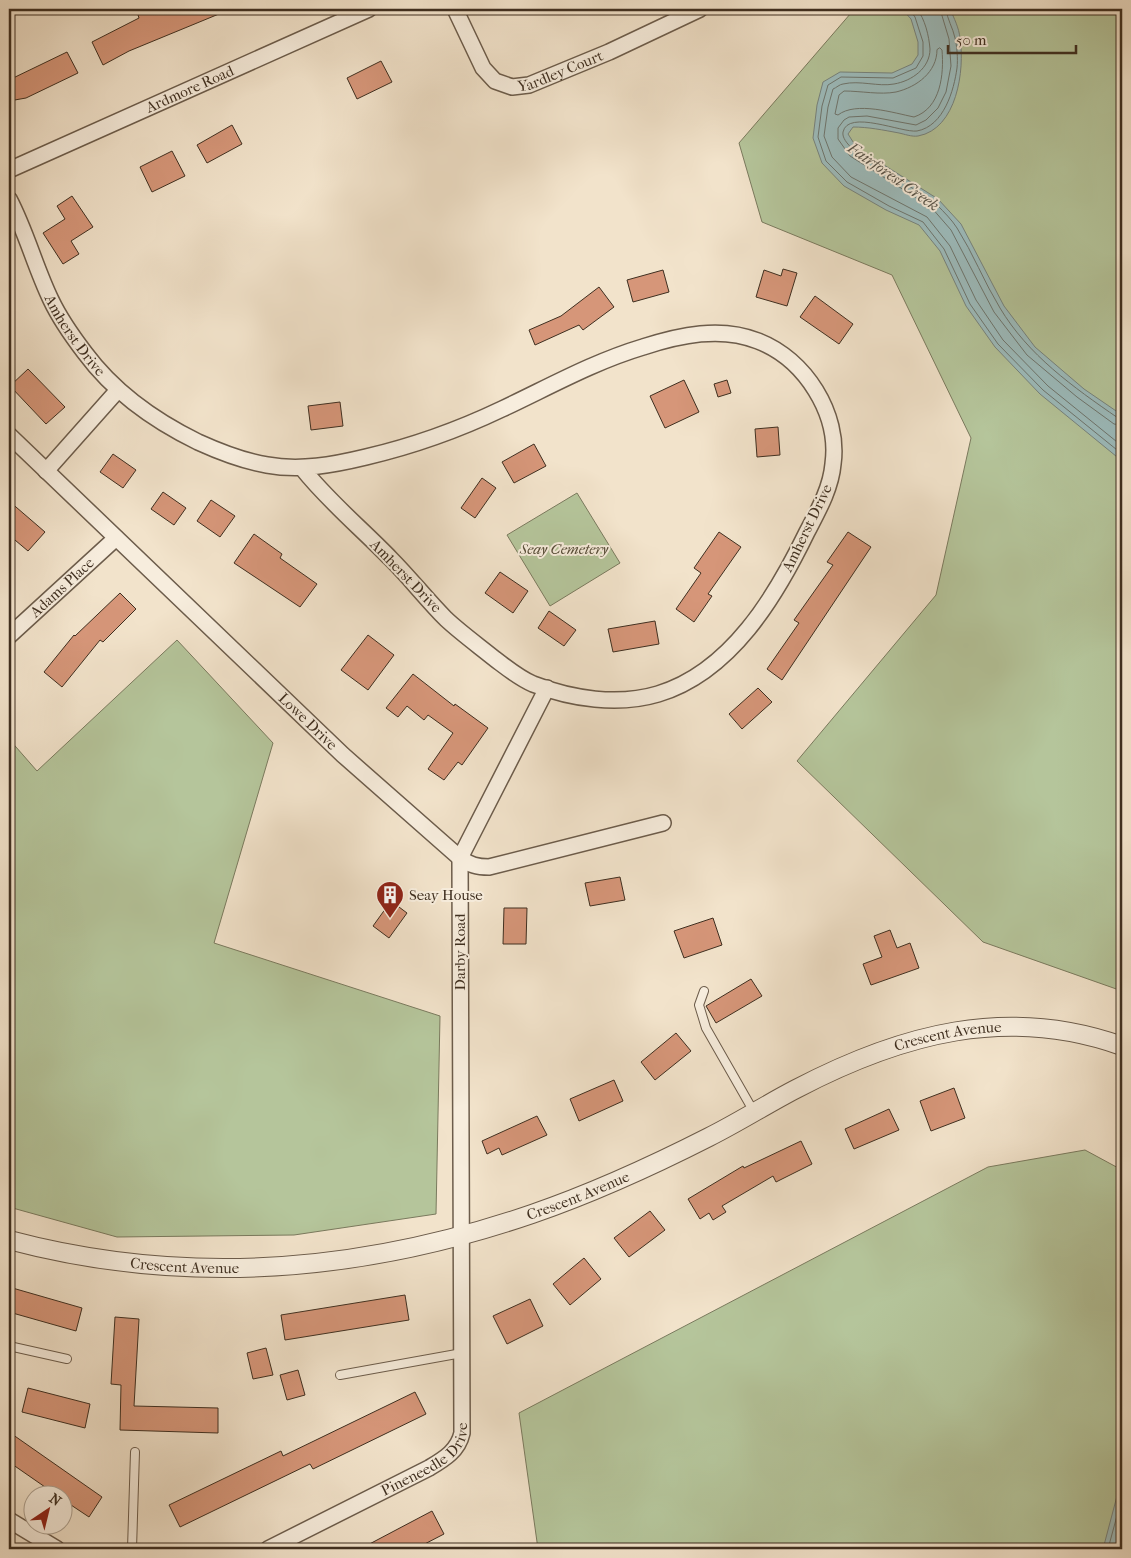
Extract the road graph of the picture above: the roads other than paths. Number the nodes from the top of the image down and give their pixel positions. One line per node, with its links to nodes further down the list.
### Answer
1 (369, 9): 4 (street, Ardmore Road)
2 (454, 9): 3 (street, Yardley Court)
3 (700, 9)
4 (9, 170)
5 (9, 199): 6 (street, Amherst Drive)
6 (118, 390): 8 (street, Amherst Drive); 9 (street)
7 (9, 435): 9 (street, Lowe Drive)
8 (302, 468): 12 (street, Amherst Drive); 12 (street, Amherst Drive)
9 (46, 471): 10 (street, Lowe Drive)
10 (116, 538): 11 (street, Adams Place); 14 (street, Lowe Drive)
11 (9, 636)
12 (546, 688): 14 (street, Darby Road)
13 (663, 824): 14 (street, Lowe Drive)
14 (460, 858): 18 (street, Darby Road)
15 (704, 991): 17 (lane)
16 (1122, 1046): 17 (street, Crescent Avenue)
17 (754, 1112): 18 (street, Crescent Avenue)
18 (462, 1236): 19 (street, Crescent Avenue); 21 (street, Pineneedle Drive)
19 (9, 1240)
20 (9, 1346): 22 (lane)
21 (462, 1354): 23 (lane); 26 (street, Pineneedle Drive)
22 (67, 1358)
23 (340, 1376)
24 (135, 1452): 28 (lane)
25 (9, 1520): 27 (street)
26 (273, 1548)
27 (57, 1549)
28 (132, 1549)

